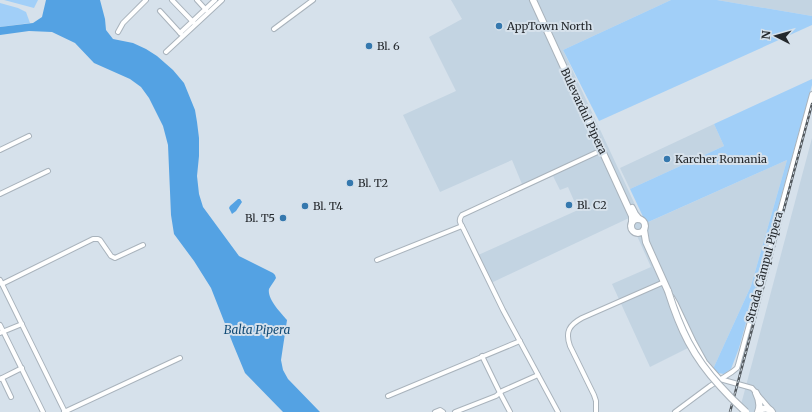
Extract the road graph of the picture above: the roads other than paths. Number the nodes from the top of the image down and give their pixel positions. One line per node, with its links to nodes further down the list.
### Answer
1 (146, 0): 13 (street)
2 (172, 0): 11 (street)
3 (197, 0): 10 (street)
4 (215, 0): 10 (street)
5 (222, 0): 10 (street)
6 (313, 0): 12 (street)
7 (533, 0): 19 (main road, Bulevardul Pipera)
8 (537, 0): 22 (main road, Bulevardul Pipera)
9 (160, 11): 14 (street)
10 (207, 11): 11 (street)
11 (194, 23): 14 (street)
12 (274, 29)
13 (118, 32)
14 (182, 35): 15 (street)
15 (166, 52)
16 (812, 94): 40 (street, Strada Câmpul Pipera)
17 (29, 136): 18 (street)
18 (0, 150)
19 (602, 150): 23 (main road, Bulevardul Pipera); 24 (street)
20 (48, 171): 21 (street)
21 (0, 194)
22 (639, 219): 23 (main road); 25 (main road)
23 (632, 222): 25 (main road)
24 (462, 226): 27 (street); 34 (street)
25 (642, 232): 29 (main road)
26 (143, 245): 28 (street)
27 (377, 260)
28 (1, 282): 31 (street)
29 (664, 282): 30 (main road); 54 (street)
30 (668, 291): 40 (street); 56 (main road, bridge)
31 (22, 324): 33 (street); 48 (street)
32 (0, 325): 33 (street)
33 (2, 332): 37 (street)
34 (520, 341): 35 (street); 38 (street)
35 (482, 356): 41 (street); 43 (street)
36 (180, 358): 48 (street)
37 (22, 368): 39 (street); 47 (street)
38 (538, 375): 41 (street); 53 (street)
39 (1, 378): 44 (street)
40 (720, 379): 42 (street); 55 (street, Strada Câmpul Pipera)
41 (500, 393): 51 (street); 52 (street)
42 (756, 393): 45 (main road); 46 (street)
43 (388, 396)
44 (11, 397)
45 (758, 411): 46 (main road)
46 (771, 411)
47 (43, 412)
48 (65, 412)
49 (435, 412): 50 (street)
50 (443, 412)
51 (456, 412)
52 (510, 412)
53 (558, 412)
54 (596, 412)
55 (675, 412)
56 (746, 412)

